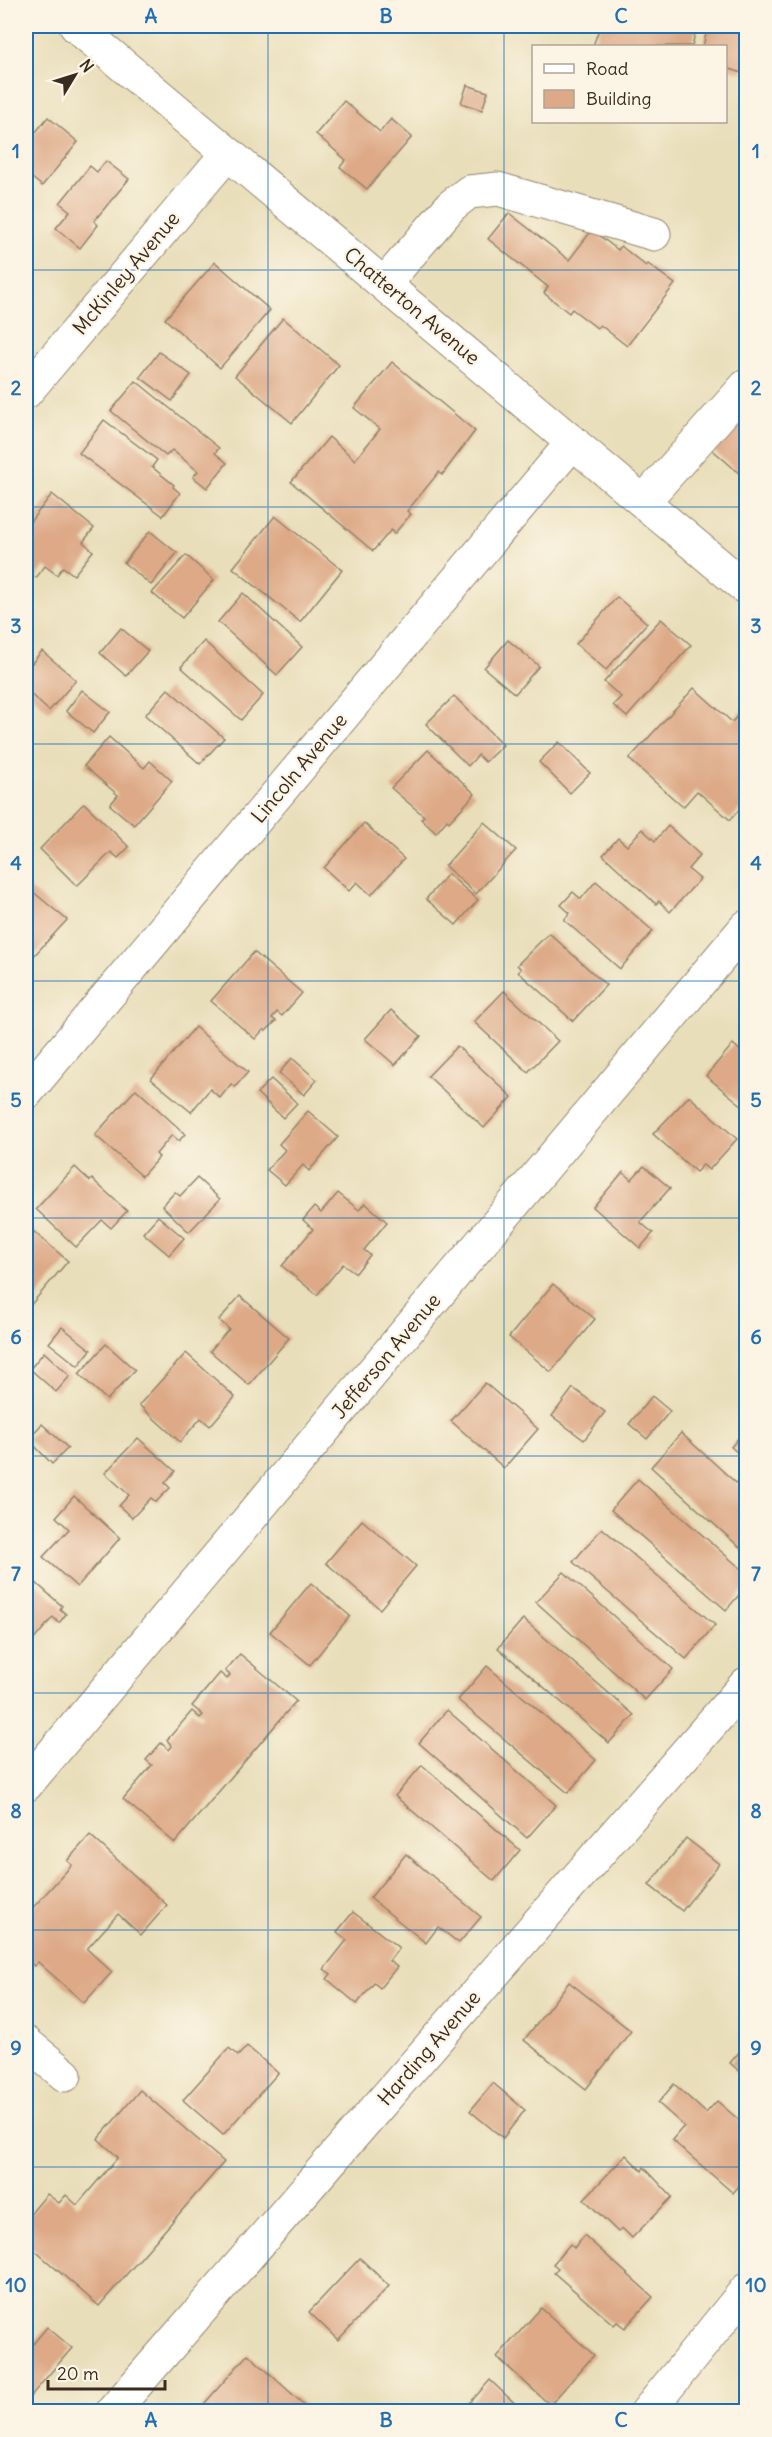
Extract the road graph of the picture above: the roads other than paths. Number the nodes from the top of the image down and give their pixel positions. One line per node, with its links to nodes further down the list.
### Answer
1 (76, 26): 2 (street, Chatterton Avenue)
2 (227, 154): 4 (street, Chatterton Avenue); 6 (street, McKinley Avenue)
3 (654, 234): 4 (street)
4 (385, 283): 7 (street, Chatterton Avenue)
5 (747, 386): 8 (street)
6 (26, 392)
7 (573, 442): 8 (street, Chatterton Avenue); 11 (street, Lincoln Avenue)
8 (644, 501): 9 (street, Chatterton Avenue)
9 (747, 588)
10 (747, 927): 13 (street, Jefferson Avenue)
11 (26, 1093)
12 (747, 1684): 17 (street, Harding Avenue)
13 (26, 1785)
14 (26, 2043): 15 (street)
15 (64, 2075)
16 (747, 2290): 18 (street)
17 (112, 2412)
18 (647, 2412)

